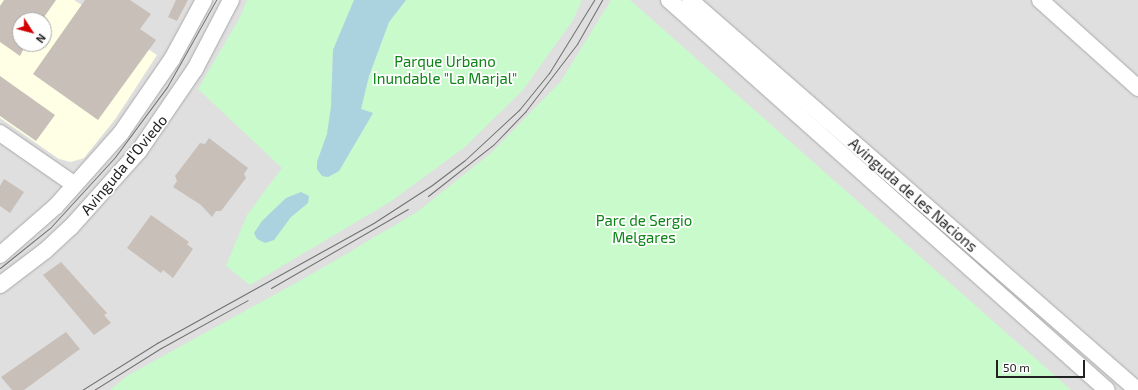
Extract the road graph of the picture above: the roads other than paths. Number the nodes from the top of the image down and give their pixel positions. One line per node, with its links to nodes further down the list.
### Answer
1 (204, 0): 8 (street, Avinguda d'Oviedo)
2 (231, 0): 10 (street, Avinguda d'Oviedo)
3 (669, 0): 11 (street, Avinguda de les Nacions)
4 (690, 0): 12 (street, Avinguda de les Nacions)
5 (1040, 0): 6 (street)
6 (1138, 88)
7 (0, 133): 8 (street)
8 (75, 185): 9 (street, Avinguda d'Oviedo)
9 (0, 255)
10 (0, 285)
11 (1107, 390)
12 (1137, 390)

